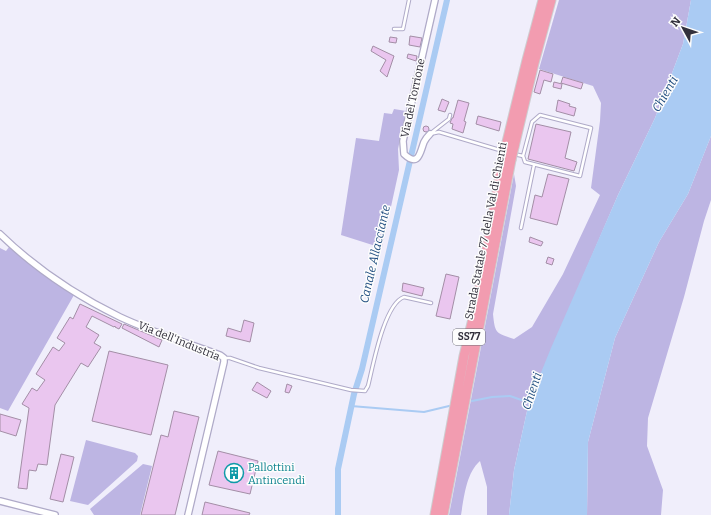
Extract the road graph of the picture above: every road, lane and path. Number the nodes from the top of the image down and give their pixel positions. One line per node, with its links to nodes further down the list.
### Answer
1 (410, 0): 5 (lane)
2 (435, 0): 7 (street, Via del Torrione)
3 (543, 0): 8 (highway, Strada Statale 77 della Val di Chienti / SS77)
4 (551, 0): 8 (highway, Strada Statale 77 della Val di Chienti / SS77)
5 (394, 29)
6 (450, 115): 7 (lane)
7 (430, 134): 9 (lane)
8 (510, 147): 10 (highway, Strada Statale 77 della Val di Chienti / SS77, bridge)
9 (523, 156): 11 (lane); 11 (lane)
10 (507, 159): 19 (highway, Strada Statale 77 della Val di Chienti / SS77); 20 (highway, Strada Statale 77 della Val di Chienti / SS77)
11 (534, 165): 12 (lane)
12 (521, 228)
13 (0, 234): 15 (street, Via dell'Industria)
14 (431, 303): 15 (lane)
15 (224, 358): 18 (street, Via dell'Industria)
16 (0, 501): 17 (street)
17 (55, 515)
18 (188, 515)
19 (435, 515)
20 (443, 515)

